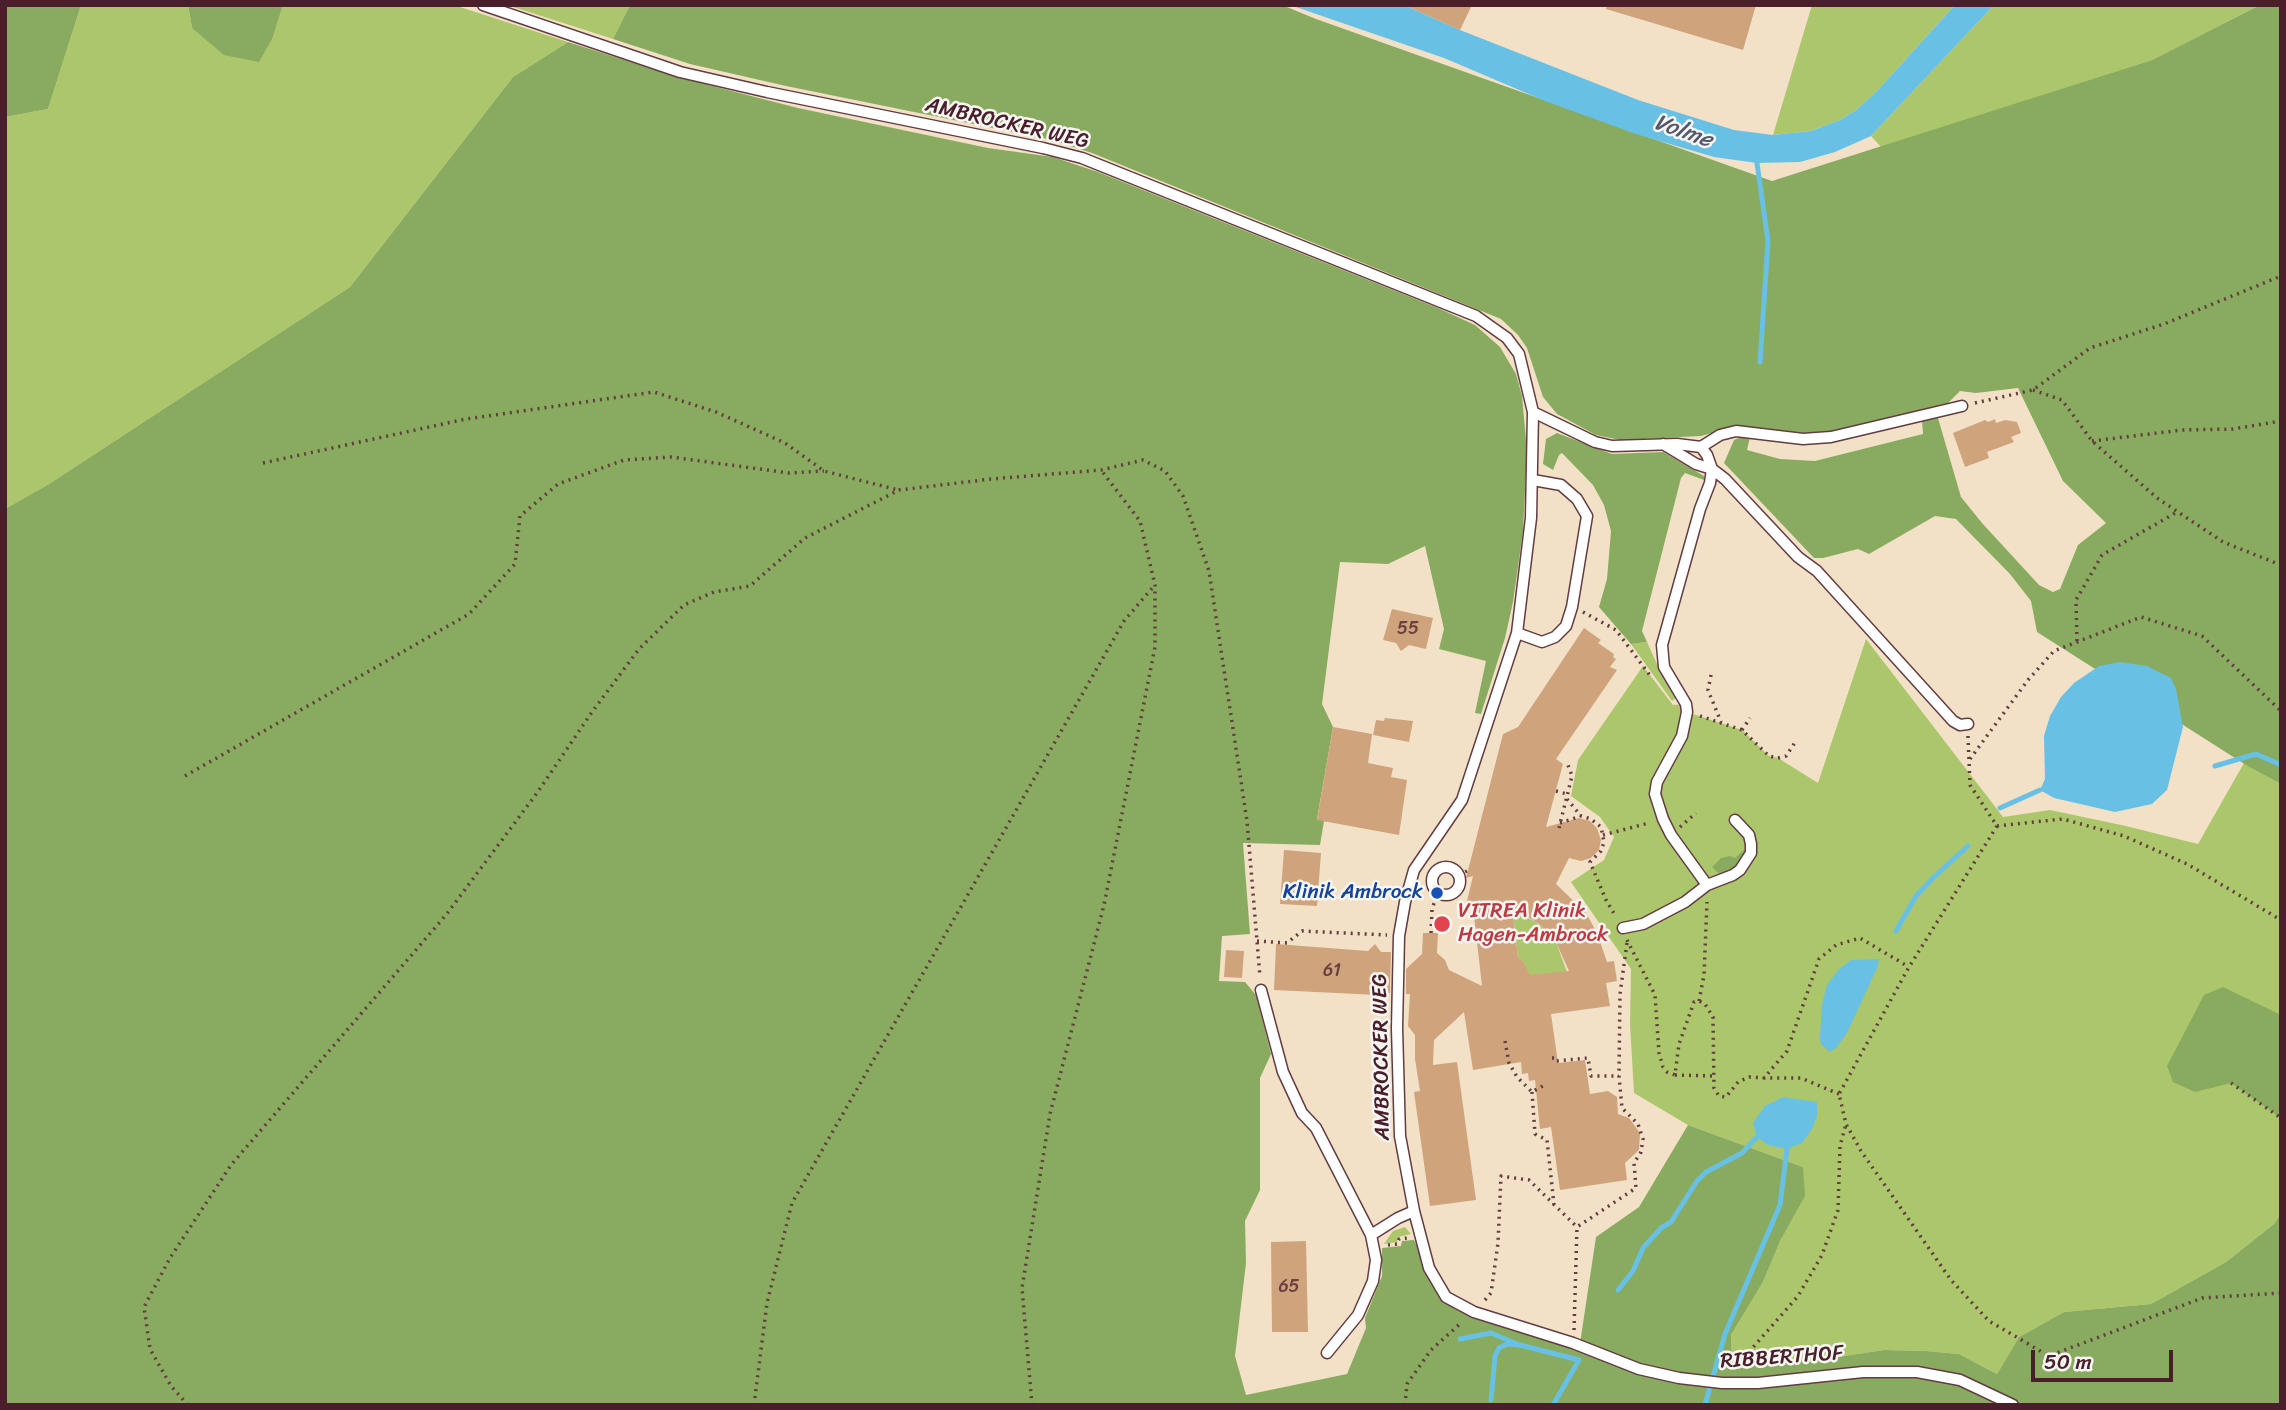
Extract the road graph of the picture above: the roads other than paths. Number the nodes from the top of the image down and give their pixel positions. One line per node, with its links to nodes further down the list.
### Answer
1 (483, 5): 3 (lane, AMBROCKER WEG)
2 (1962, 407): 5 (lane)
3 (1533, 412): 4 (lane); 7 (lane, AMBROCKER WEG)
4 (1663, 444): 5 (lane); 6 (lane)
5 (1701, 447): 6 (lane)
6 (1712, 469): 9 (lane); 13 (lane)
7 (1533, 480): 8 (lane, AMBROCKER WEG); 8 (lane)
8 (1517, 633): 11 (lane, AMBROCKER WEG)
9 (1968, 724)
10 (1735, 820): 13 (lane)
11 (1422, 856): 12 (lane); 16 (lane, AMBROCKER WEG)
12 (1437, 870): 12 (lane)
13 (1707, 886): 14 (lane)
14 (1623, 928)
15 (1261, 990): 17 (lane)
16 (1414, 1211): 17 (lane); 18 (lane, AMBROCKER WEG)
17 (1371, 1235): 19 (lane)
18 (1474, 1312): 20 (lane, RIBBERTHOF)
19 (1327, 1353)
20 (2013, 1405)

